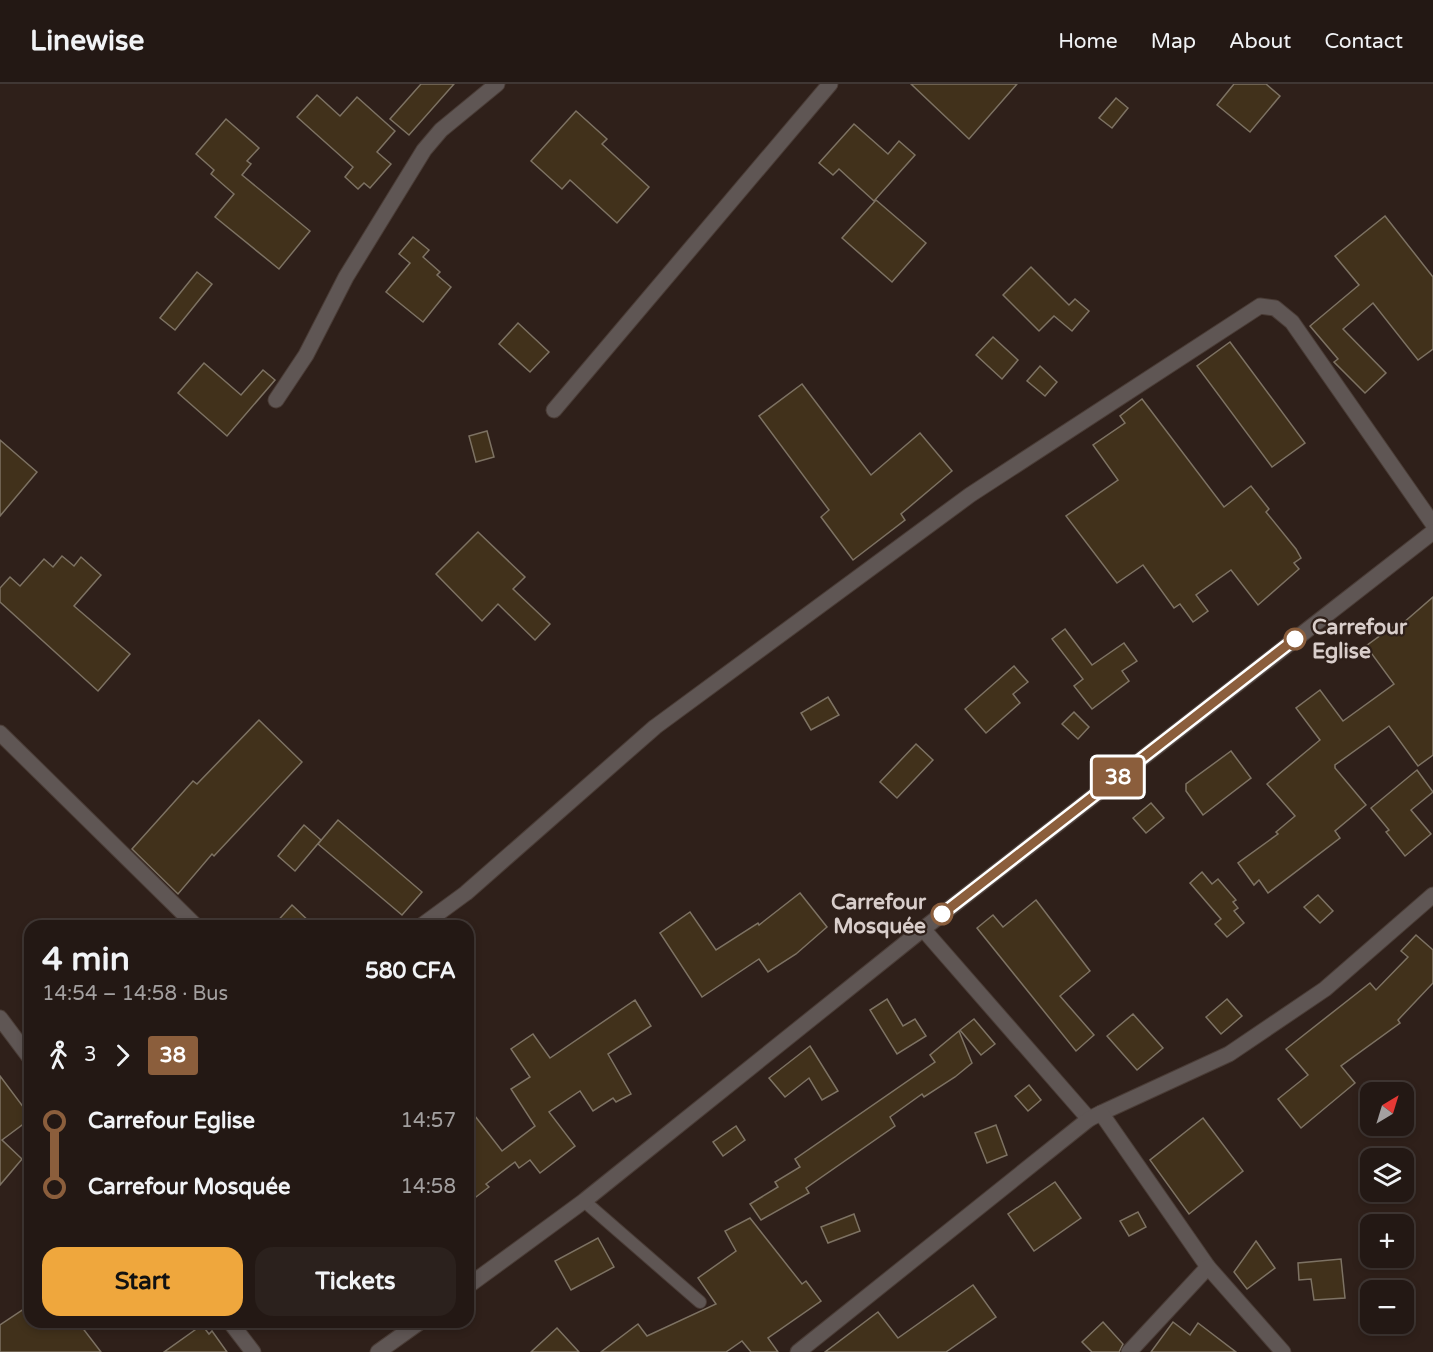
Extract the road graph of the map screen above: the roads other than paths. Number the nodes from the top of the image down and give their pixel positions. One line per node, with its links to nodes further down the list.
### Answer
1 (497, 84): 3 (street)
2 (830, 84): 4 (street)
3 (276, 400)
4 (554, 410)
5 (1433, 524): 10 (street)
6 (1433, 531): 11 (street)
7 (0, 733): 9 (street)
8 (1433, 895): 14 (street)
9 (190, 920)
10 (429, 920)
11 (923, 928): 14 (street); 15 (street)
12 (0, 1018): 13 (street)
13 (24, 1050)
14 (1095, 1116): 16 (street); 23 (street)
15 (584, 1201): 17 (street); 18 (lane)
16 (1208, 1267): 24 (street); 25 (street)
17 (474, 1282)
18 (700, 1302)
19 (235, 1328): 21 (street)
20 (412, 1328): 22 (street)
21 (253, 1352)
22 (378, 1352)
23 (798, 1352)
24 (1129, 1352)
25 (1283, 1352)

